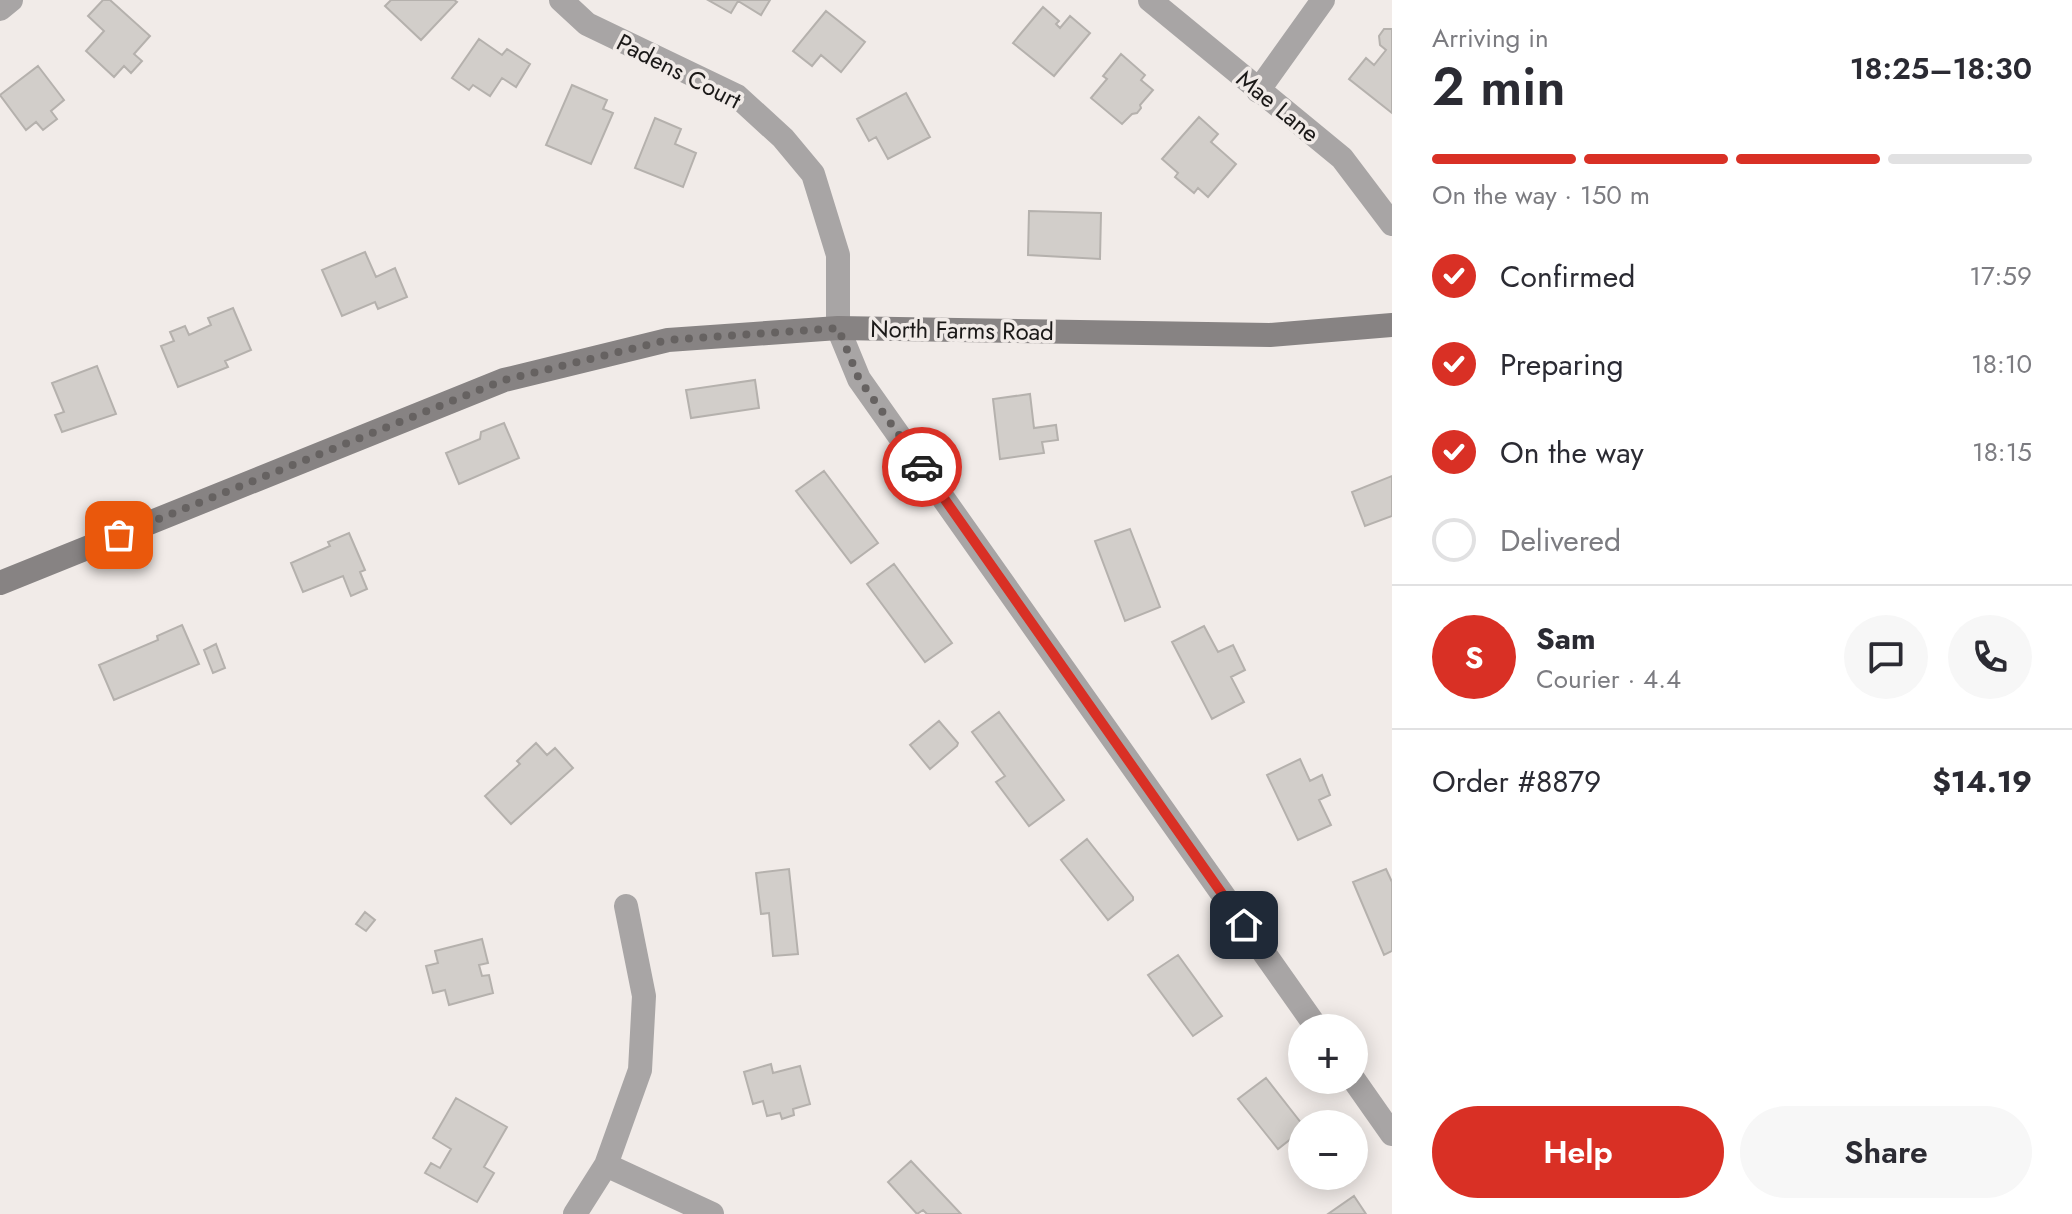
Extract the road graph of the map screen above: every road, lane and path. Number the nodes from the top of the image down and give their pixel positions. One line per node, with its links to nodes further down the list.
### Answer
1 (11, 0): 5 (street)
2 (561, 0): 9 (street, Padens Court)
3 (1150, 0): 6 (street, Mae Lane)
4 (1323, 0): 6 (street)
5 (0, 9)
6 (1258, 91): 7 (street, Mae Lane)
7 (1392, 224)
8 (1392, 325): 9 (main road, North Farms Road)
9 (838, 328): 10 (main road, North Farms Road); 12 (street)
10 (0, 583)
11 (626, 906): 15 (street)
12 (1307, 1014)
13 (1364, 1094): 14 (street)
14 (1392, 1134)
15 (606, 1165): 16 (street); 17 (street)
16 (575, 1214)
17 (712, 1214)

